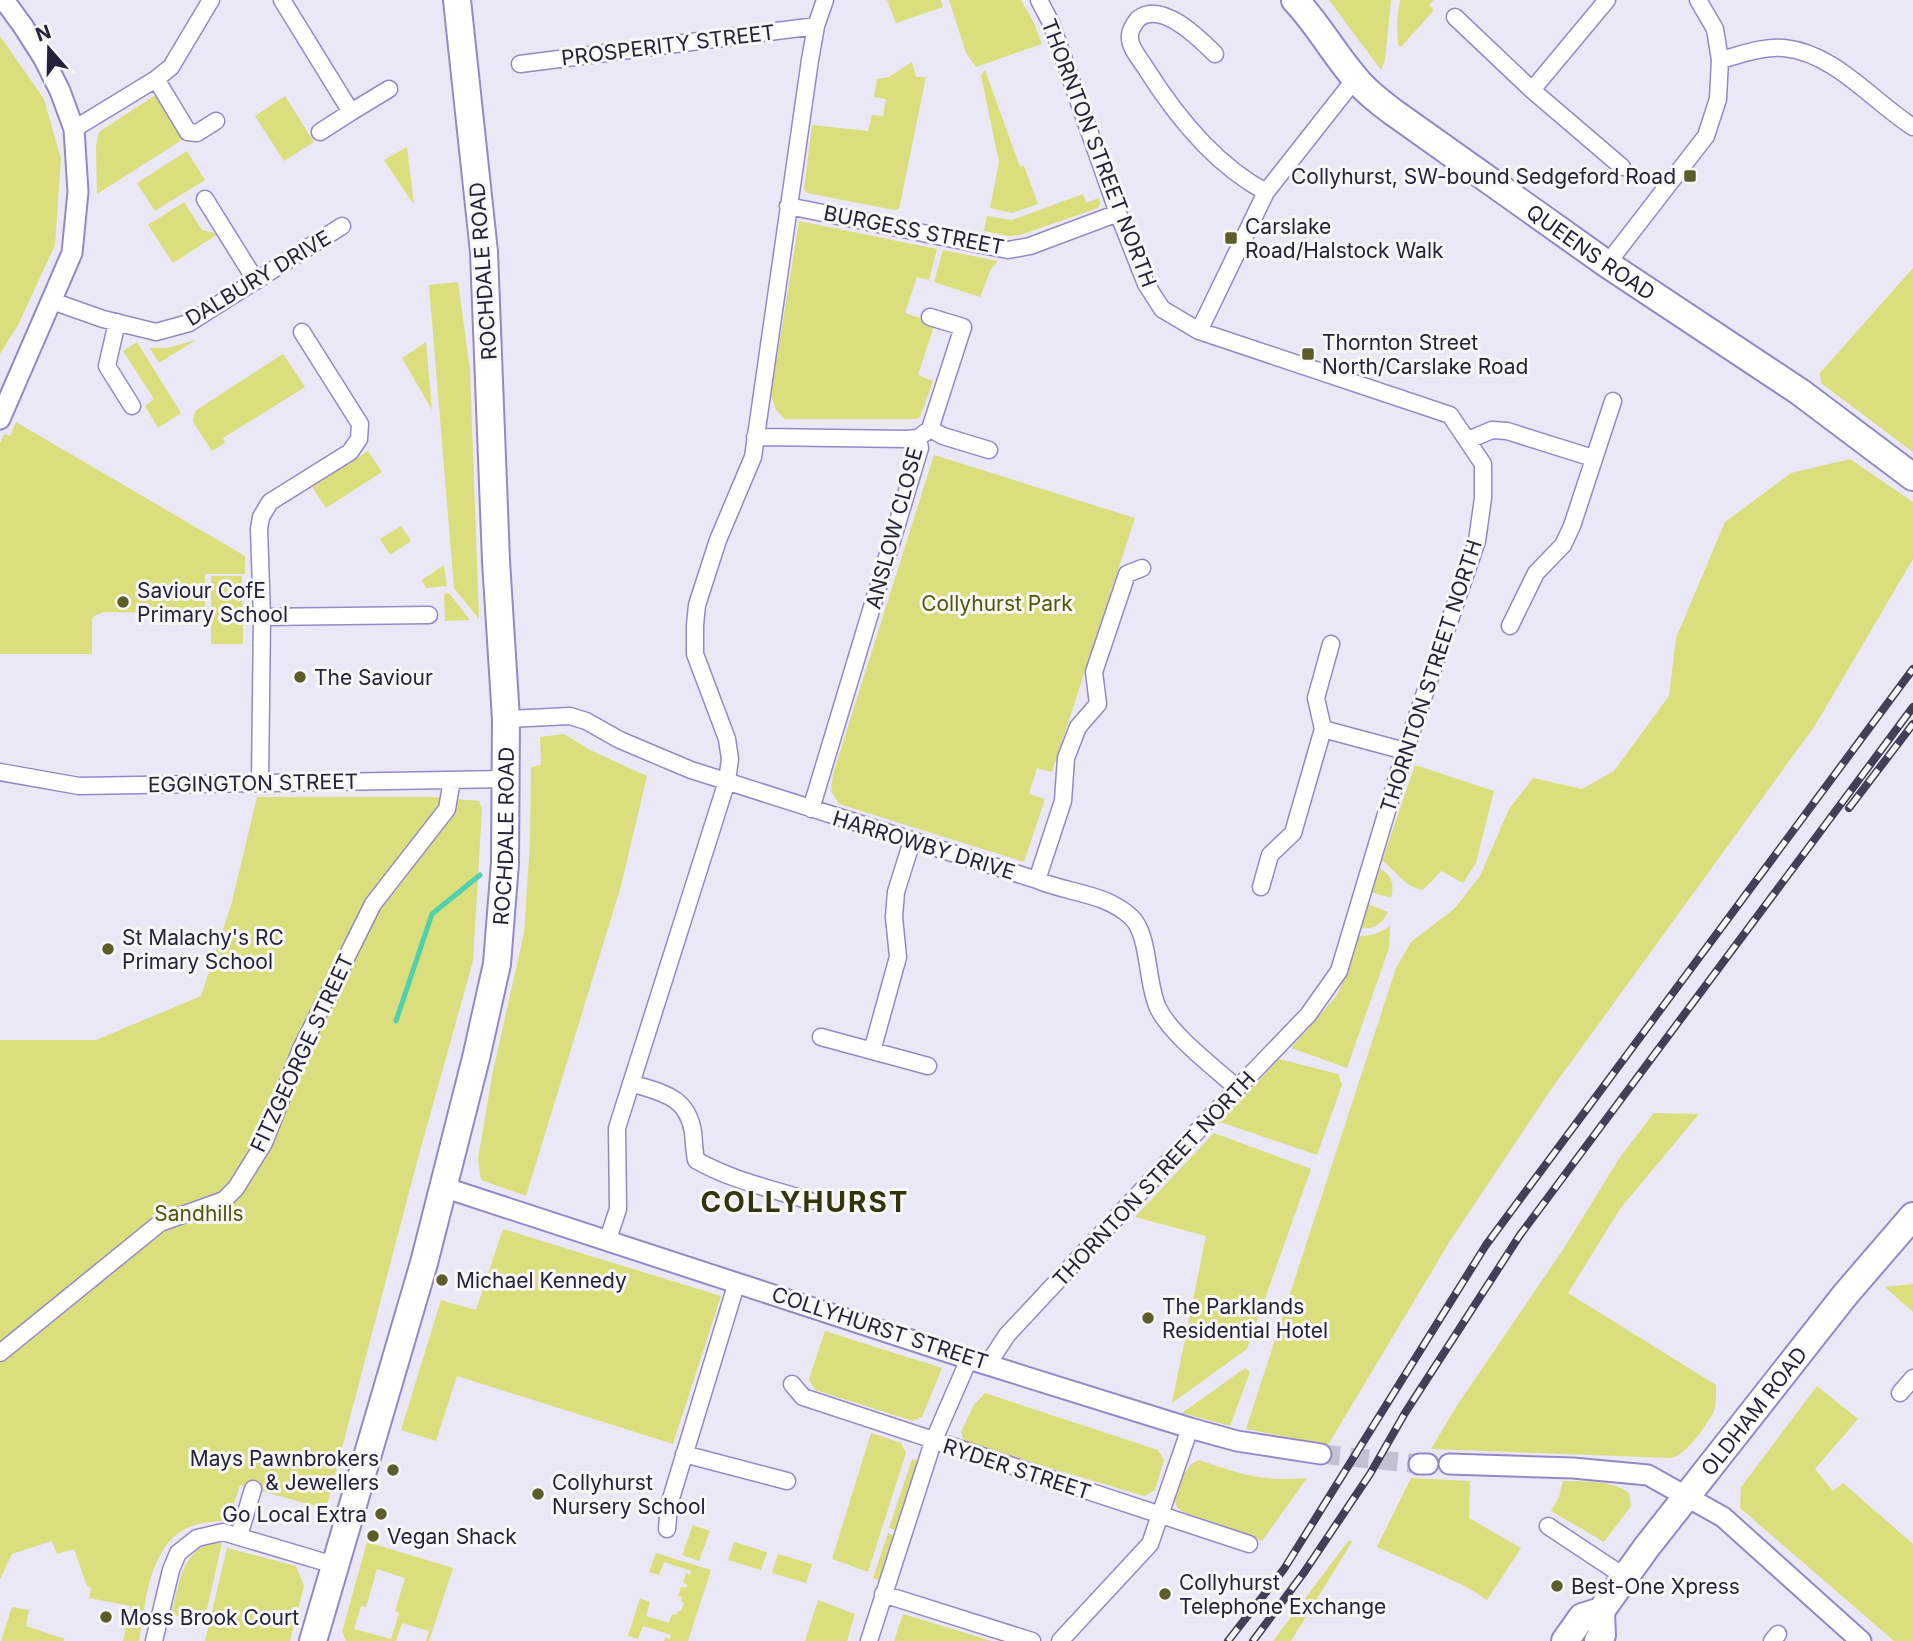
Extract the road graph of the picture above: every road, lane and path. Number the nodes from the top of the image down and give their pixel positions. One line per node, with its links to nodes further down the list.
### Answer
1 (4, 0): 22 (street, bridge)
2 (211, 0): 15 (street)
3 (282, 0): 19 (street)
4 (825, 0): 11 (street)
5 (1039, 0): 28 (street, THORNTON STREET NORTH)
6 (1295, 0): 16 (highway, QUEENS ROAD)
7 (1607, 0): 18 (street)
8 (1698, 0): 13 (street)
9 (455, 4): 51 (highway, ROCHDALE ROAD)
10 (1455, 17): 18 (street)
11 (816, 26): 14 (street, PROSPERITY STREET); 27 (street)
12 (1215, 54): 25 (street)
13 (1720, 60): 21 (street); 30 (street)
14 (520, 64)
15 (156, 79): 20 (street); 22 (street)
16 (1355, 79): 25 (street); 30 (highway, QUEENS ROAD)
17 (389, 89): 19 (street)
18 (1532, 90): 24 (street)
19 (351, 112): 23 (street)
20 (216, 121)
21 (1913, 127)
22 (74, 130): 32 (street)
23 (320, 132)
24 (1622, 167)
25 (1266, 192): 35 (street)
26 (205, 199): 31 (street)
27 (788, 206): 28 (street, BURGESS STREET); 41 (street)
28 (1118, 213): 35 (street, THORNTON STREET NORTH)
29 (342, 226): 31 (street, DALBURY DRIVE)
30 (1606, 264): 45 (highway, QUEENS ROAD)
31 (256, 281): 34 (street, DALBURY DRIVE)
32 (52, 300): 34 (street, DALBURY DRIVE); 39 (street)
33 (930, 317): 40 (street, ANSLOW CLOSE)
34 (117, 322): 38 (street)
35 (1199, 331): 42 (street, THORNTON STREET NORTH)
36 (302, 332): 48 (street)
37 (1613, 401): 44 (street)
38 (132, 407)
39 (0, 419)
40 (924, 433): 41 (street); 43 (street); 59 (street, ANSLOW CLOSE)
41 (755, 437): 57 (street)
42 (1468, 440): 44 (street); 53 (street, THORNTON STREET NORTH)
43 (989, 450)
44 (1593, 458): 49 (street)
45 (1913, 477)
46 (1142, 568): 61 (street, HARROWBY DRIVE)
47 (429, 615): 48 (street)
48 (262, 617): 58 (street)
49 (1510, 626)
50 (1331, 644): 52 (street)
51 (506, 719): 55 (highway, ROCHDALE ROAD); 57 (street, HARROWBY DRIVE)
52 (1323, 729): 53 (street); 62 (street)
53 (1405, 751): 67 (street, THORNTON STREET NORTH)
54 (0, 772): 58 (street, EGGINGTON STREET)
55 (506, 779): 56 (street, EGGINGTON STREET); 68 (highway, ROCHDALE ROAD)
56 (452, 780): 58 (street, EGGINGTON STREET); 73 (street, FITZGEORGE STREET)
57 (727, 781): 59 (street, HARROWBY DRIVE); 66 (street)
58 (260, 783)
59 (811, 809): 60 (street, HARROWBY DRIVE)
60 (912, 841): 61 (street, HARROWBY DRIVE); 64 (street)
61 (1037, 880): 67 (street)
62 (1261, 887)
63 (821, 1037): 64 (street)
64 (872, 1051): 65 (street)
65 (928, 1066)
66 (631, 1083): 69 (street); 71 (street)
67 (1237, 1088): 74 (street, THORNTON STREET NORTH)
68 (443, 1187): 71 (street, COLLYHURST STREET); 91 (highway, ROCHDALE ROAD)
69 (810, 1201)
70 (1913, 1216): 85 (highway, OLDHAM ROAD)
71 (608, 1239): 72 (street, COLLYHURST STREET)
72 (737, 1282): 74 (street, COLLYHURST STREET); 80 (street)
73 (0, 1353)
74 (978, 1361): 78 (street, COLLYHURST STREET); 79 (street, THORNTON STREET NORTH)
75 (1913, 1378): 77 (street)
76 (792, 1384): 79 (street, RYDER STREET)
77 (1900, 1392)
78 (1190, 1428): 81 (street, COLLYHURST STREET); 86 (street)
79 (933, 1442): 86 (street, RYDER STREET); 93 (street, THORNTON STREET NORTH)
80 (684, 1454): 83 (street); 88 (street)
81 (1321, 1454)
82 (1448, 1464): 85 (street)
83 (787, 1481)
84 (253, 1489): 89 (street)
85 (1686, 1498): 92 (highway, OLDHAM ROAD); 102 (street)
86 (1160, 1515): 90 (street, RYDER STREET); 99 (street)
87 (1548, 1526): 92 (street)
88 (667, 1529)
89 (239, 1536): 91 (street); 95 (street)
90 (1249, 1544)
91 (334, 1565): 96 (highway, ROCHDALE ROAD)
92 (1625, 1577): 94 (highway, OLDHAM ROAD)
93 (883, 1594): 97 (street, THORNTON STREET NORTH); 98 (street)
94 (1601, 1611): 100 (highway, OLDHAM ROAD); 101 (highway, OLDHAM ROAD)
95 (154, 1641)
96 (313, 1641)
97 (869, 1641)
98 (1032, 1641)
99 (1060, 1641)
100 (1565, 1641)
101 (1598, 1641)
102 (1861, 1641)

